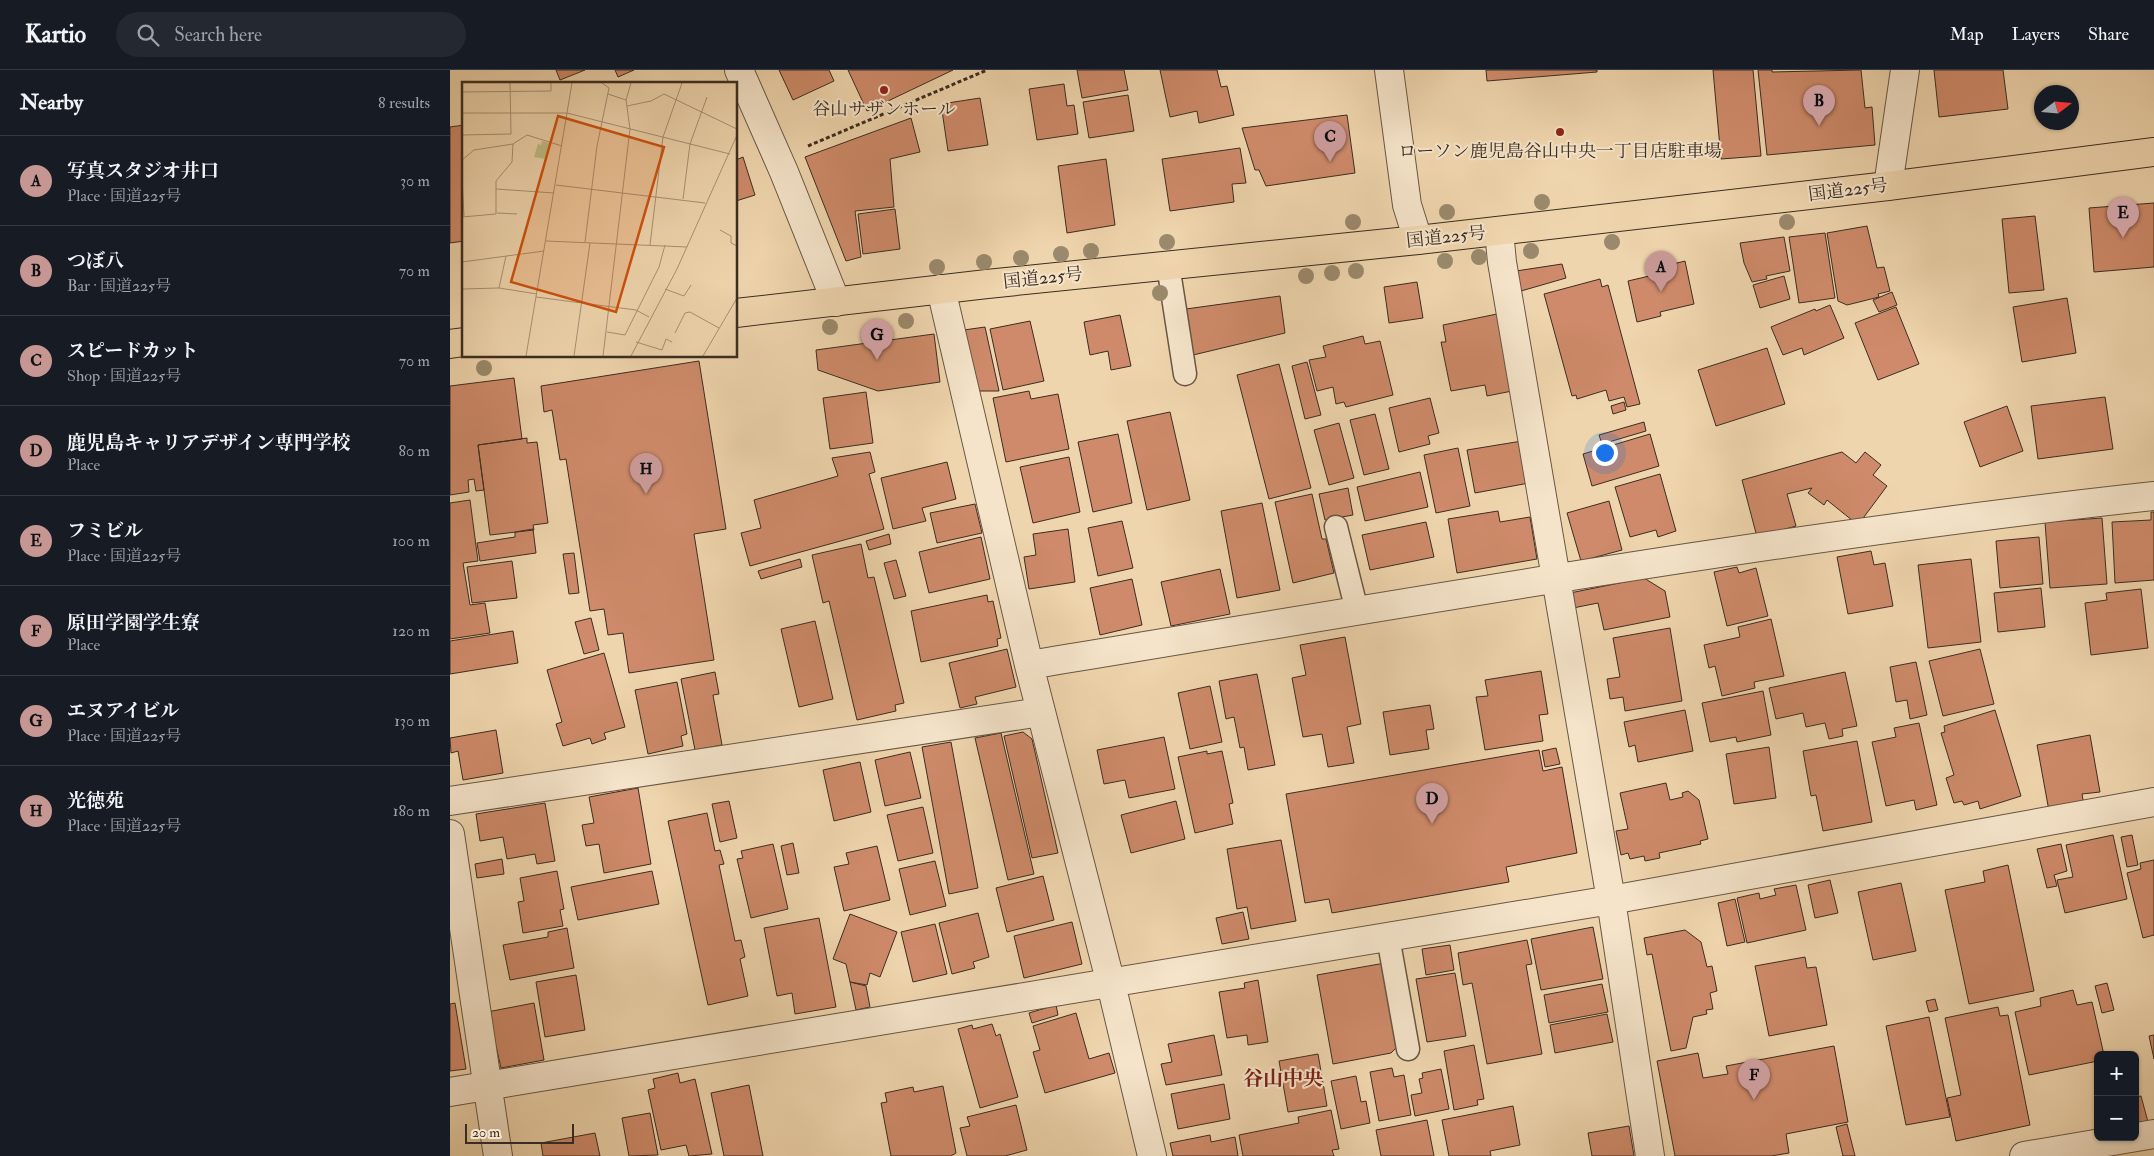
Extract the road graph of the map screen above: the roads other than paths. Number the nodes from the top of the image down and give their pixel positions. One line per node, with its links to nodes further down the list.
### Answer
1 (740, 70): 10 (street)
2 (1389, 70): 7 (street)
3 (1905, 70): 5 (street)
4 (2154, 152): 5 (highway, 国道225号)
5 (1888, 186): 6 (highway, 国道225号)
6 (1499, 231): 7 (highway, 国道225号); 15 (street)
7 (1418, 240): 8 (highway, 国道225号)
8 (1168, 265): 9 (highway, 国道225号); 12 (lane)
9 (941, 289): 10 (highway, 国道225号); 17 (street)
10 (836, 302): 11 (highway, 国道225号)
11 (738, 313)
12 (1184, 374)
13 (2154, 496): 15 (street)
14 (1336, 527): 16 (lane)
15 (1557, 578): 16 (street); 22 (street)
16 (1357, 611): 17 (street)
17 (1029, 665): 18 (street)
18 (1041, 712): 19 (street); 24 (street)
19 (450, 802)
20 (2154, 802): 22 (street)
21 (450, 834): 26 (street)
22 (1611, 900): 23 (street); 31 (street)
23 (1388, 937): 24 (street); 25 (lane)
24 (1111, 984): 26 (street); 30 (street)
25 (1408, 1050)
26 (488, 1087): 27 (street); 29 (street)
27 (450, 1092)
28 (2154, 1134): 32 (street)
29 (498, 1156)
30 (1152, 1156)
31 (1650, 1156)
32 (2024, 1156)

